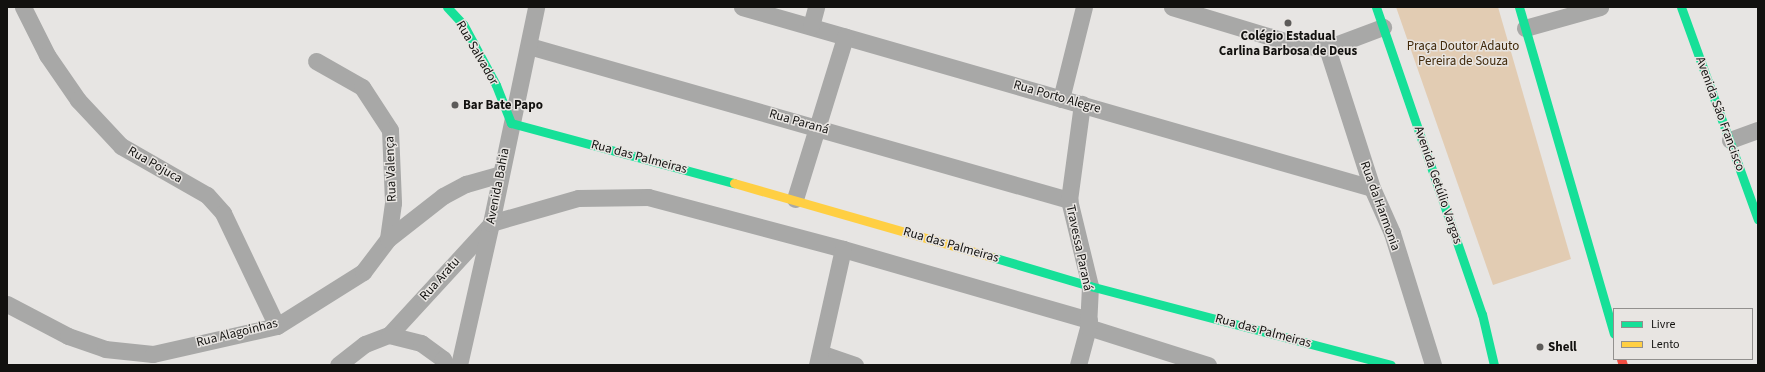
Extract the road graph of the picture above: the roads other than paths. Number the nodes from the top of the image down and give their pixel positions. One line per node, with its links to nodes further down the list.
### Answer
1 (23, 7): 36 (street, Rua Pojuca)
2 (447, 7): 21 (street, Rua Salvador)
3 (536, 7): 16 (street, Avenida Bahia)
4 (742, 7): 12 (street, Rua Porto Alegre)
5 (816, 7): 12 (street)
6 (1084, 7): 19 (street)
7 (1172, 7): 17 (street)
8 (1376, 7): 13 (street, Avenida Getúlio Vargas)
9 (1519, 7): 14 (street)
10 (1600, 7): 14 (street)
11 (1681, 7): 24 (street, Avenida São Francisco)
12 (810, 26): 15 (street, Rua Porto Alegre)
13 (1384, 27): 17 (street); 48 (street, Avenida Getúlio Vargas)
14 (1525, 28): 37 (street)
15 (845, 37): 19 (street, Rua Porto Alegre); 22 (street)
16 (529, 46): 21 (street, Avenida Bahia); 22 (street, Rua Paraná)
17 (1327, 48): 26 (street, Rua da Harmonia)
18 (316, 61): 31 (street, Rua Valença)
19 (1061, 99): 20 (street, Rua Porto Alegre)
20 (1082, 104): 26 (street, Rua Porto Alegre); 28 (street, Travessa Paraná)
21 (511, 123): 25 (street, Avenida Bahia); 27 (street, Rua das Palmeiras)
22 (819, 127): 27 (street); 28 (street, Rua Paraná)
23 (1758, 130): 24 (street)
24 (1730, 140): 29 (street, Avenida São Francisco)
25 (500, 174): 30 (street, Avenida Bahia); 31 (street, Rua Alagoinhas)
26 (1372, 188): 47 (street, Rua da Harmonia)
27 (795, 199): 33 (street, Rua das Palmeiras)
28 (1069, 200): 33 (street, Travessa Paraná)
29 (1758, 220)
30 (491, 223): 32 (street); 38 (street, Rua Aratu); 42 (street, Avenida Bahia)
31 (388, 239): 36 (street, Rua Alagoinhas)
32 (843, 249): 35 (street); 39 (street)
33 (1090, 286): 35 (street, Travessa Paraná); 46 (street, Rua das Palmeiras)
34 (7, 304): 36 (street, Rua Alagoinhas)
35 (1089, 324): 44 (street, Travessa Paraná); 45 (street)
36 (277, 326)
37 (1613, 330)
38 (389, 335): 40 (street); 41 (street)
39 (819, 359): 43 (street)
40 (338, 365)
41 (446, 365)
42 (459, 365)
43 (855, 365)
44 (1078, 365)
45 (1208, 365)
46 (1391, 365)
47 (1433, 365)
48 (1494, 365)

